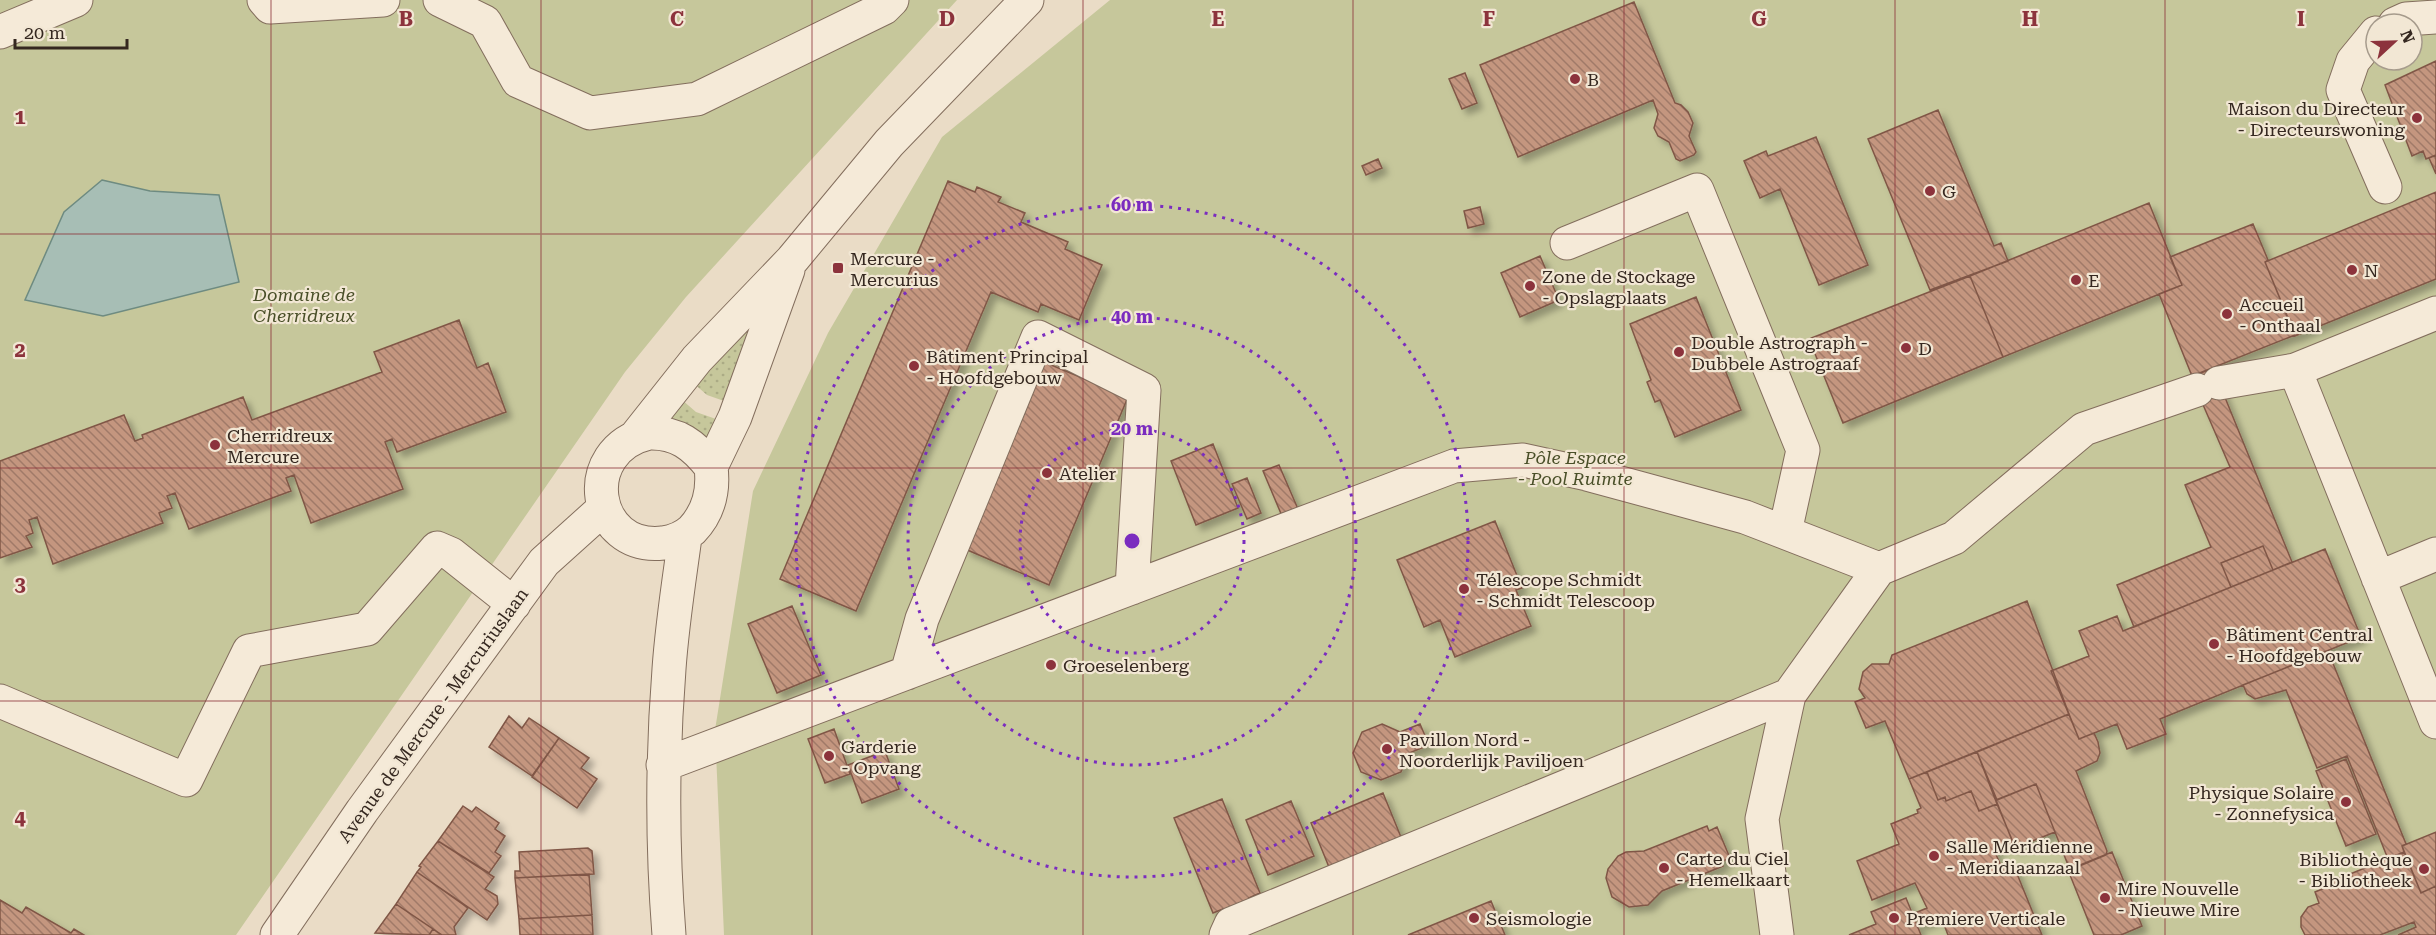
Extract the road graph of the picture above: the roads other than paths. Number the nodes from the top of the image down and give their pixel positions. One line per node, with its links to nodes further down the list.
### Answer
1 (76, 0): 7 (street)
2 (264, 0): 3 (street)
3 (383, 0)
4 (440, 0): 5 (street)
5 (892, 0)
6 (1027, 0): 11 (street)
7 (0, 32)
8 (2364, 48): 9 (street)
9 (2385, 187)
10 (1567, 243): 17 (street)
11 (792, 260): 14 (street); 15 (street)
12 (2436, 313): 13 (street)
13 (2295, 370): 20 (street); 21 (street)
14 (636, 436): 15 (street); 16 (street)
15 (711, 467): 18 (street)
16 (604, 508): 18 (street); 23 (street, Avenue de Mercure - Mercuriuslaan)
17 (1785, 532): 20 (street); 22 (street)
18 (685, 537): 28 (street)
19 (2436, 554): 21 (street)
20 (1879, 568): 25 (street)
21 (2378, 578): 27 (street)
22 (1132, 588): 24 (street); 24 (street)
23 (514, 604): 26 (street); 29 (street, Avenue de Mercure - Mercuriuslaan)
24 (907, 673): 28 (street)
25 (1790, 695): 31 (street); 32 (street)
26 (0, 701)
27 (2436, 722)
28 (663, 765): 30 (street)
29 (277, 935)
30 (669, 935)
31 (1226, 935)
32 (1778, 935)

